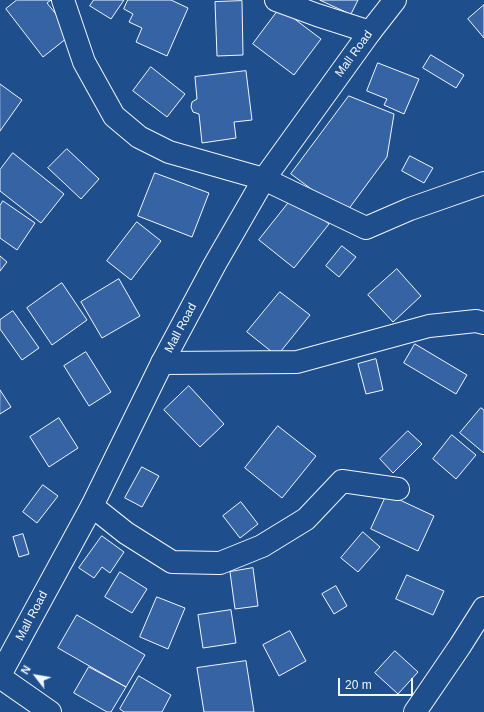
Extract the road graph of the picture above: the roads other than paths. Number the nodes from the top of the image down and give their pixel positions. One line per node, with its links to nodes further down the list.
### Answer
1 (63, 0): 5 (street)
2 (276, 0): 4 (street)
3 (395, 0): 4 (street, Mall Road)
4 (370, 32): 5 (street, Mall Road)
5 (264, 179): 6 (street); 8 (street, Mall Road)
6 (484, 183)
7 (484, 323): 8 (street)
8 (162, 363): 10 (street, Mall Road)
9 (398, 489): 10 (street)
10 (92, 506): 12 (street, Mall Road)
11 (484, 608): 14 (street)
12 (0, 676): 13 (street)
13 (50, 712)
14 (415, 712)

